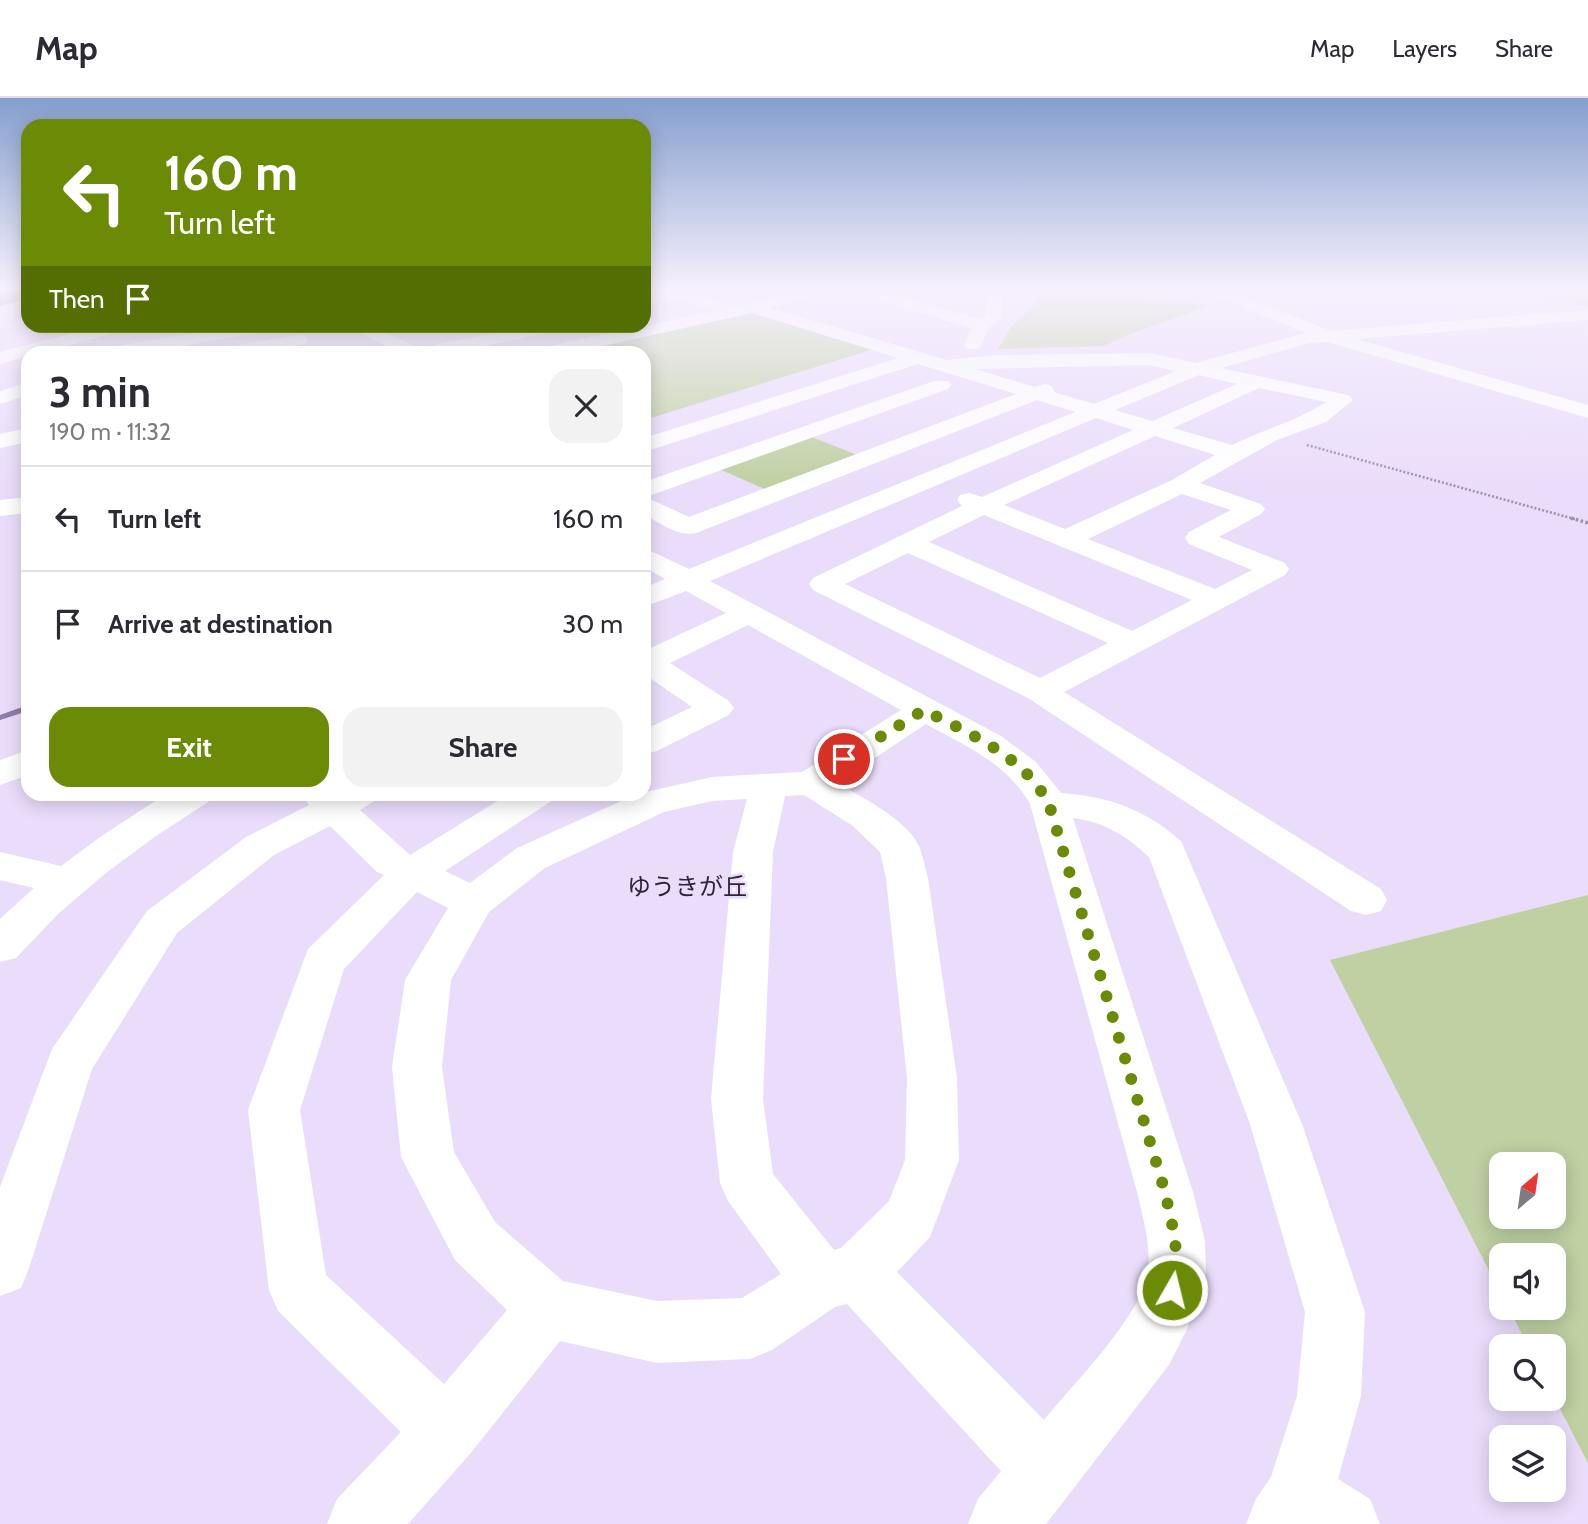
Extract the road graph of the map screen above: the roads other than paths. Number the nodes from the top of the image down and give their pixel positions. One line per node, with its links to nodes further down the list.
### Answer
1 (911, 355): 5 (street)
2 (961, 355): 9 (street)
3 (1249, 355): 8 (street)
4 (1388, 355): 17 (street)
5 (919, 357): 7 (street); 9 (street)
6 (1124, 359): 8 (street); 9 (street); 12 (street)
7 (886, 367): 9 (street); 18 (street)
8 (1197, 369): 10 (street); 16 (street)
9 (948, 380): 12 (street); 20 (street)
10 (1257, 382): 19 (street); 24 (street)
11 (21, 390): 13 (street)
12 (1037, 393): 15 (street); 16 (street)
13 (0, 398)
14 (979, 398): 15 (street)
15 (1004, 406): 25 (street)
16 (1095, 410): 19 (street); 26 (street)
17 (1588, 412)
18 (740, 415): 20 (street); 23 (street)
19 (1156, 429): 24 (street); 29 (street)
20 (802, 435): 25 (street); 28 (street)
21 (21, 436): 22 (street)
22 (0, 441)
23 (651, 443)
24 (1234, 453): 27 (street)
25 (873, 455): 30 (street)
26 (925, 482): 29 (street); 34 (street)
27 (1181, 485): 31 (street); 36 (street)
28 (651, 489)
29 (982, 506): 31 (street); 32 (street)
30 (651, 508)
31 (1066, 539): 36 (street)
32 (908, 542): 38 (street); 41 (street)
33 (651, 560): 34 (street)
34 (687, 580): 35 (street); 37 (street)
35 (651, 595)
36 (1217, 600): 38 (street)
37 (748, 614): 39 (street); 42 (street)
38 (1134, 643): 41 (street)
39 (651, 659)
40 (651, 666): 43 (street)
41 (1040, 691): 55 (street)
42 (924, 710): 46 (street); 51 (street)
43 (651, 740)
44 (21, 764): 45 (street)
45 (0, 774)
46 (790, 784): 56 (street); 59 (street); 59 (street)
47 (184, 801): 54 (street)
48 (335, 801): 58 (street)
49 (340, 801): 53 (street)
50 (526, 801): 53 (street)
51 (1049, 804): 62 (street); 63 (street)
52 (0, 866): 54 (street)
53 (411, 873): 56 (street); 61 (street)
54 (67, 882): 57 (street)
55 (1366, 900)
56 (473, 902): 60 (street)
57 (0, 946)
58 (0, 1268)
59 (839, 1278): 60 (street); 62 (street)
60 (548, 1308): 61 (street)
61 (447, 1431): 64 (street)
62 (1045, 1469): 65 (street)
63 (1309, 1514)
64 (362, 1524)
65 (1003, 1524)

